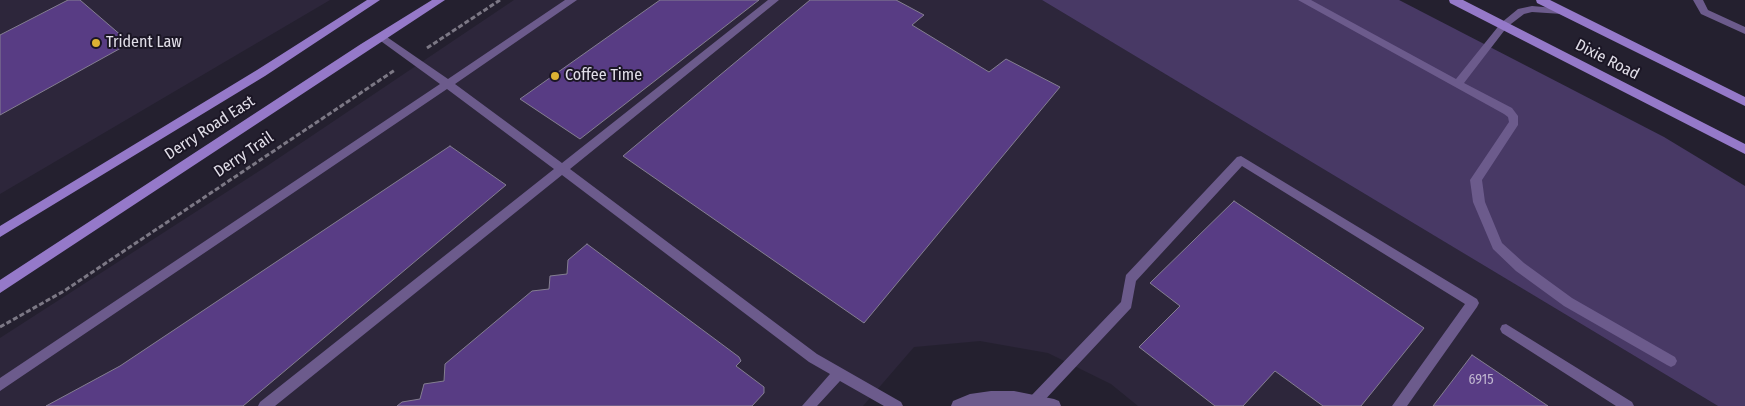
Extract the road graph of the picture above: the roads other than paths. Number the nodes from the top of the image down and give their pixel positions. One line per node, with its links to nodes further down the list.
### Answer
1 (375, 0): 18 (main road, Derry Road East)
2 (440, 0): 12 (main road, Derry Road East)
3 (572, 0): 13 (lane)
4 (774, 0): 17 (lane)
5 (1303, 0): 14 (lane)
6 (1454, 0): 10 (main road, Dixie Road)
7 (1541, 0): 9 (main road, Dixie Road)
8 (1698, 0): 11 (lane)
9 (1562, 11): 10 (lane); 15 (main road, Dixie Road)
10 (1504, 26): 14 (lane); 16 (main road, Dixie Road)
11 (1745, 31)
12 (381, 37): 13 (lane); 19 (main road, Derry Road East)
13 (448, 84): 17 (lane); 23 (lane)
14 (1457, 84): 21 (lane)
15 (1745, 102)
16 (1745, 149)
17 (562, 169): 22 (lane); 25 (lane)
18 (0, 232)
19 (0, 287)
20 (1506, 329): 31 (lane)
21 (1670, 361)
22 (839, 373): 26 (lane); 27 (lane)
23 (0, 385)
24 (1035, 401): 28 (street); 29 (street); 30 (lane)
25 (265, 406)
26 (809, 406)
27 (896, 406)
28 (958, 406)
29 (1054, 406)
30 (1399, 406)
31 (1627, 406)

